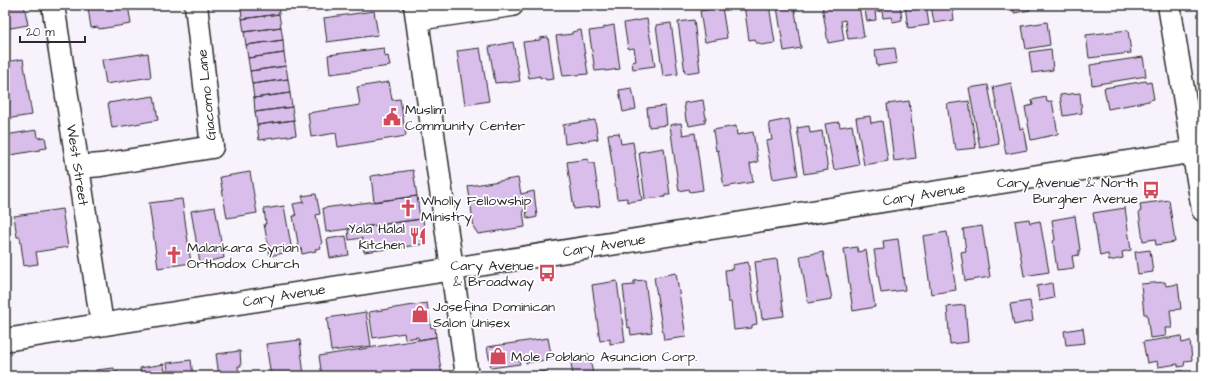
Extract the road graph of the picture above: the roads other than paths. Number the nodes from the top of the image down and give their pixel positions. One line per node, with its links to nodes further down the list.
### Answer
1 (53, 5): 7 (street, West Street)
2 (196, 5): 7 (street, Giacomo Lane)
3 (512, 5): 5 (street)
4 (1169, 5): 6 (street)
5 (416, 12): 9 (street)
6 (1198, 151): 8 (street); 9 (street, Cary Avenue)
7 (78, 168): 10 (street, West Street)
8 (1203, 210)
9 (453, 269): 10 (street, Cary Avenue); 12 (street)
10 (102, 324): 11 (street, Cary Avenue)
11 (5, 340)
12 (467, 376)

